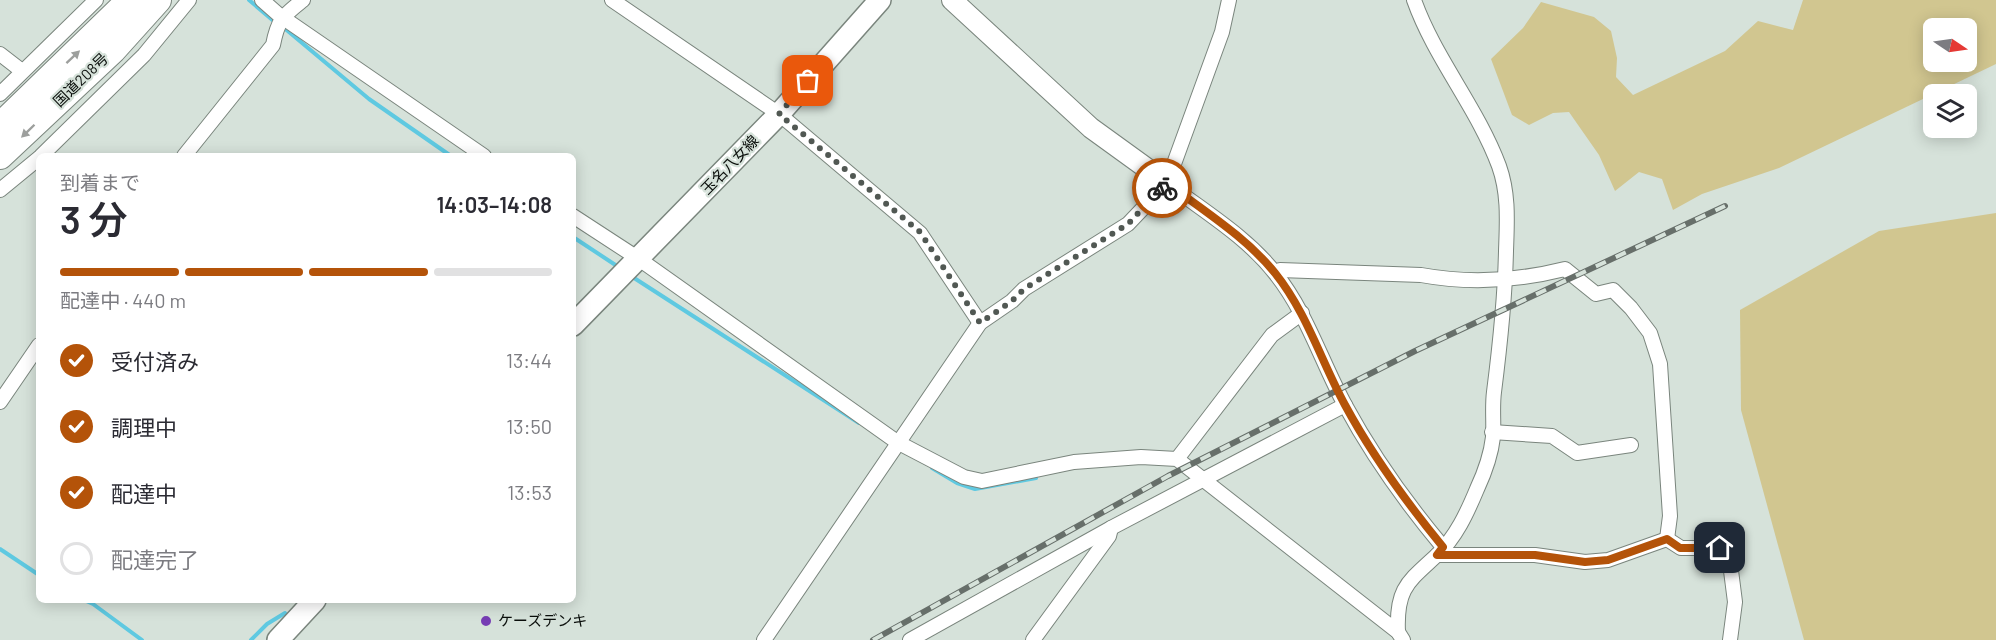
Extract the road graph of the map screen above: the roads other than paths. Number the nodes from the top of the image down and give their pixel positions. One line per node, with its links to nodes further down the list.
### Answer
1 (96, 0): 14 (street)
2 (130, 0): 17 (highway, 国道208号, one-way to 2)
3 (158, 0): 21 (highway, 国道208号, one-way to 21)
4 (189, 0): 18 (street)
5 (262, 0): 12 (street)
6 (303, 0): 12 (street)
7 (612, 0): 16 (street)
8 (880, 0): 16 (main road, 玉名八女線)
9 (952, 0): 23 (street)
10 (1228, 0): 23 (street)
11 (1414, 0): 28 (street)
12 (282, 16): 19 (street); 20 (street)
13 (0, 54): 14 (street)
14 (22, 71): 15 (street)
15 (0, 94)
16 (779, 114): 26 (main road, 玉名八女線); 31 (street)
17 (0, 126)
18 (44, 153)
19 (186, 153)
20 (480, 153)
21 (0, 156)
22 (36, 160): 24 (street)
23 (1167, 183): 27 (street); 31 (street)
24 (0, 190)
25 (576, 218): 26 (street)
26 (639, 259): 30 (main road, 玉名八女線); 36 (street)
27 (1275, 272): 28 (street); 29 (street)
28 (1506, 281): 35 (street); 41 (street)
29 (1302, 313): 34 (street); 38 (street)
30 (576, 322)
31 (980, 323): 36 (street)
32 (36, 349): 33 (street)
33 (0, 402)
34 (1345, 405): 39 (street); 42 (street)
35 (1492, 432): 37 (street); 42 (street)
36 (897, 442): 38 (street); 46 (street)
37 (1631, 445)
38 (1177, 459): 39 (street)
39 (1203, 478): 40 (street); 44 (street)
40 (1111, 528): 47 (street); 48 (street)
41 (1667, 539): 42 (street); 49 (street)
42 (1440, 551): 44 (street)
43 (312, 603): 45 (main road)
44 (1401, 636)
45 (278, 640)
46 (764, 640)
47 (910, 640)
48 (1033, 640)
49 (1730, 640)

